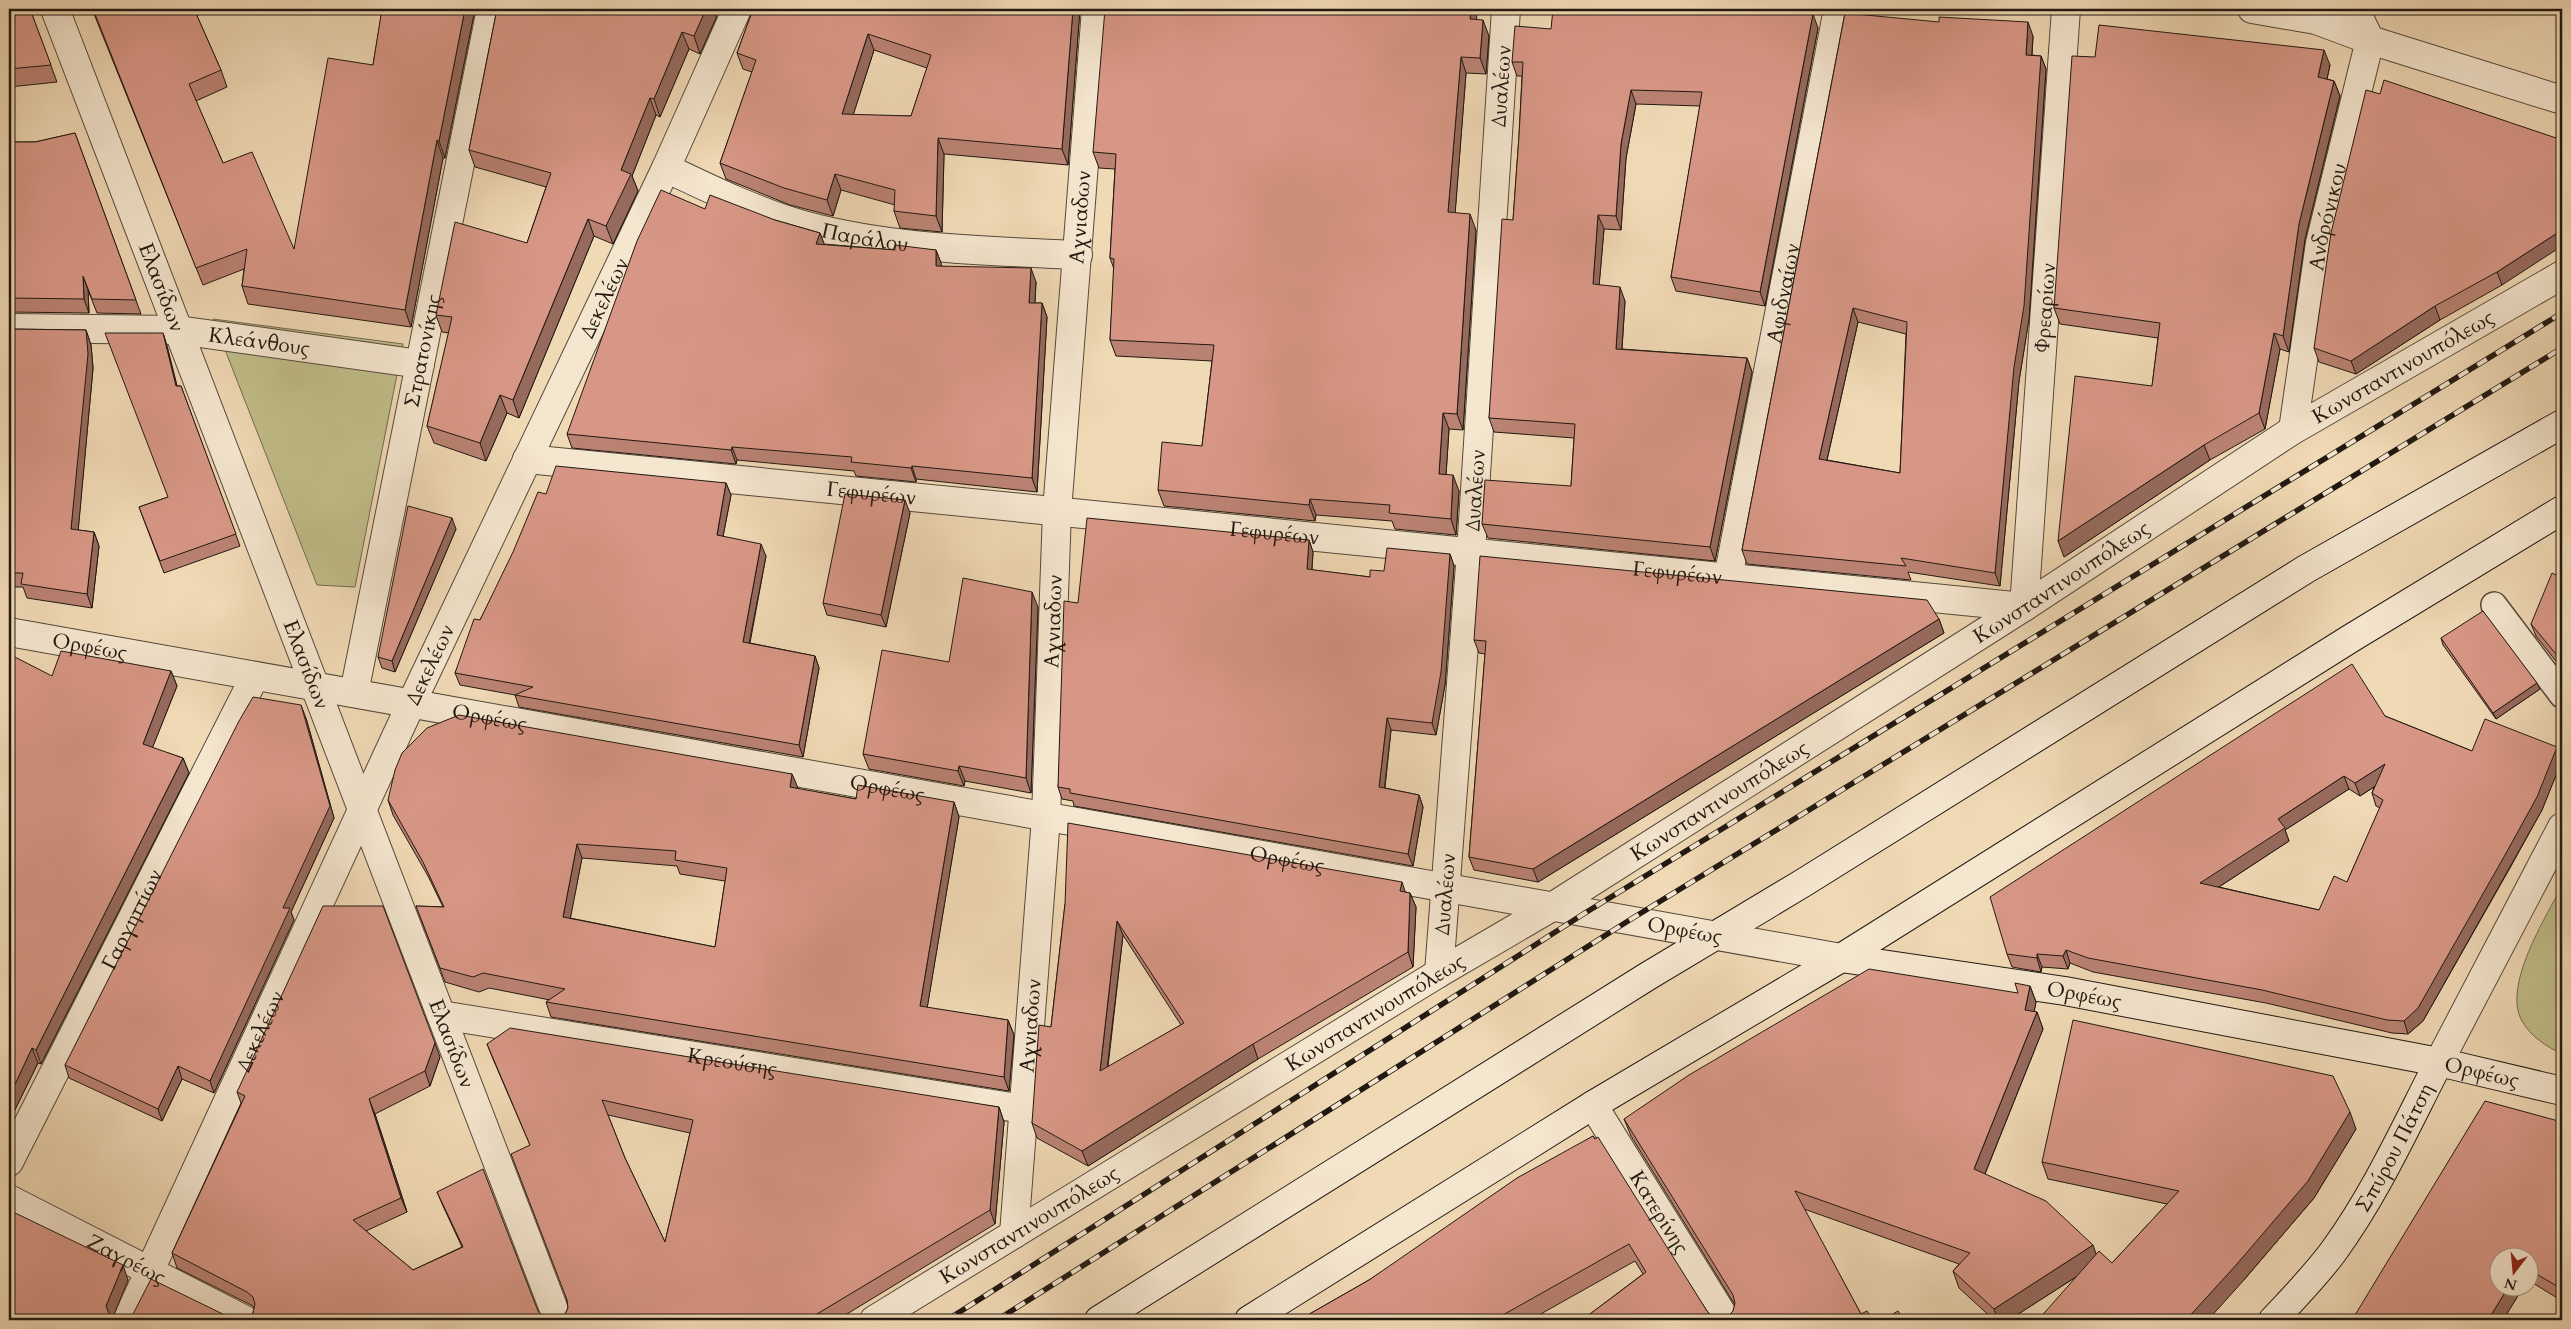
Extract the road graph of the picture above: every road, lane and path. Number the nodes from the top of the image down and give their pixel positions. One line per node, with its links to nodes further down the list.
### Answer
1 (56, 9): 16 (street, Ελασίδων)
2 (491, 9): 17 (street, Στρατονίκης)
3 (737, 9): 12 (street, Δεκελέων)
4 (1096, 9): 13 (street, Αχνιαδων)
5 (1506, 9): 23 (street, Δυαλέων)
6 (1838, 9): 24 (street, Αφιδναίων)
7 (2066, 9): 26 (street, Φρεαρίων)
8 (2252, 9): 10 (street)
9 (2355, 9): 10 (street)
10 (2370, 40): 11 (street); 19 (street, Ανδρόνικου)
11 (2562, 100)
12 (666, 168): 13 (street, Παράλου); 20 (street, Δεκελέων)
13 (1078, 255): 22 (street, Αχνιαδων)
14 (2562, 275): 19 (street, Κωνσταντινουπόλεως)
15 (9, 328): 16 (street, Κλεάνθους)
16 (178, 330): 17 (street, Κλεάνθους); 29 (street, Ελασίδων)
17 (420, 364): 30 (street, Στρατονίκης)
18 (2562, 424): 38 (street)
19 (2293, 430): 26 (street, Κωνσταντινουπόλεως)
20 (526, 459): 22 (street, Γεφυρέων); 32 (street, Δεκελέων)
21 (2562, 510): 39 (street)
22 (1056, 511): 23 (street, Γεφυρέων); 34 (street, Αχνιαδων)
23 (1471, 552): 24 (street, Γεφυρέων); 36 (street, Δυαλέων)
24 (1728, 578): 26 (street, Γεφυρέων)
25 (2494, 605): 31 (lane)
26 (2024, 607): 37 (street, Κωνσταντινουπόλεως)
27 (9, 632): 28 (street, Ορφέως)
28 (255, 676): 29 (street, Ορφέως); 46 (street, Γαργηττίων)
29 (315, 686): 30 (street, Ορφέως); 33 (street, Ελασίδων)
30 (354, 694): 32 (street, Ορφέως)
31 (2562, 695)
32 (411, 704): 33 (street, Δεκελέων); 34 (street, Ορφέως)
33 (363, 811): 41 (street, Ελασίδων); 49 (street, Δεκελέων)
34 (1046, 816): 36 (street, Ορφέως); 45 (street, Αχνιαδων)
35 (2562, 827): 42 (street, Σπύρου Πάτση)
36 (1446, 887): 37 (street, Ορφέως); 40 (street, Δυαλέων)
37 (1552, 907): 38 (street, Ορφέως); 40 (street, Κωνσταντινουπόλεως)
38 (1716, 935): 39 (street, Ορφέως); 54 (street)
39 (1841, 958): 42 (street, Ορφέως); 44 (street)
40 (1439, 973): 48 (street, Κωνσταντινουπόλεως)
41 (441, 1014): 45 (street, Κρεούσης); 52 (street, Ελασίδων)
42 (2439, 1062): 43 (street, Ορφέως); 57 (street, Σπύρου Πάτση)
43 (2562, 1091)
44 (1593, 1105): 55 (street); 56 (street, Κατερίνης)
45 (1023, 1110): 48 (street, Αχνιαδων)
46 (9, 1162)
47 (9, 1199): 49 (street, Ζαγρέως)
48 (1014, 1234): 53 (street, Κωνσταντινουπόλεως)
49 (150, 1272): 50 (street, Δεκελέων); 51 (street, Ζαγρέως)
50 (127, 1320)
51 (245, 1320)
52 (558, 1320)
53 (874, 1320)
54 (1099, 1320)
55 (1249, 1320)
56 (1726, 1320)
57 (2273, 1320)

